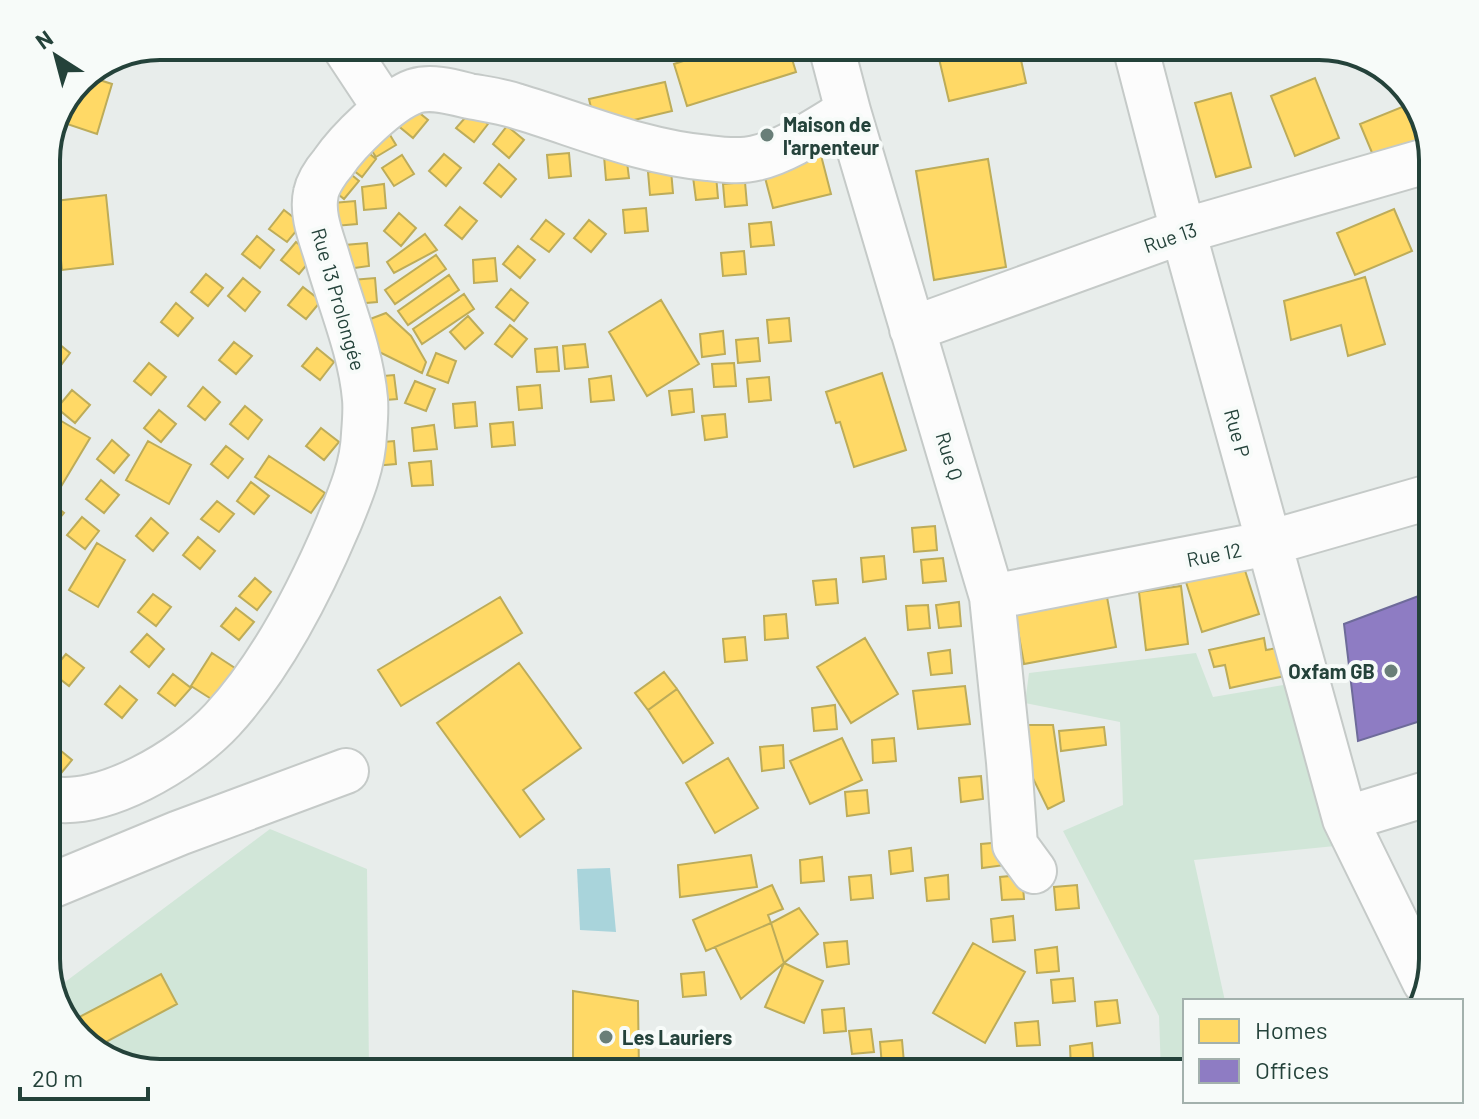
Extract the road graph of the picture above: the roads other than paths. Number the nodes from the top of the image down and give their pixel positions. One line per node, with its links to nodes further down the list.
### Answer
1 (353, 60): 4 (street)
2 (843, 60): 5 (street, Rue Q)
3 (1139, 60): 7 (street, Rue P)
4 (385, 108): 5 (street, Rue 13 Prolongée); 14 (street, Rue 13 Prolongée)
5 (848, 111): 8 (street, Rue Q)
6 (1419, 163): 7 (street, Rue 13)
7 (1183, 231): 8 (street, Rue 13); 10 (street, Rue P)
8 (912, 329): 11 (street, Rue Q)
9 (1419, 500): 10 (street, Rue 12)
10 (1269, 543): 11 (street, Rue 12); 15 (street, Rue P)
11 (992, 597): 16 (street, Rue Q)
12 (346, 771): 17 (street)
13 (1419, 796): 15 (street)
14 (60, 802)
15 (1345, 819): 18 (street, Rue P)
16 (1034, 871)
17 (60, 882)
18 (1418, 968)

